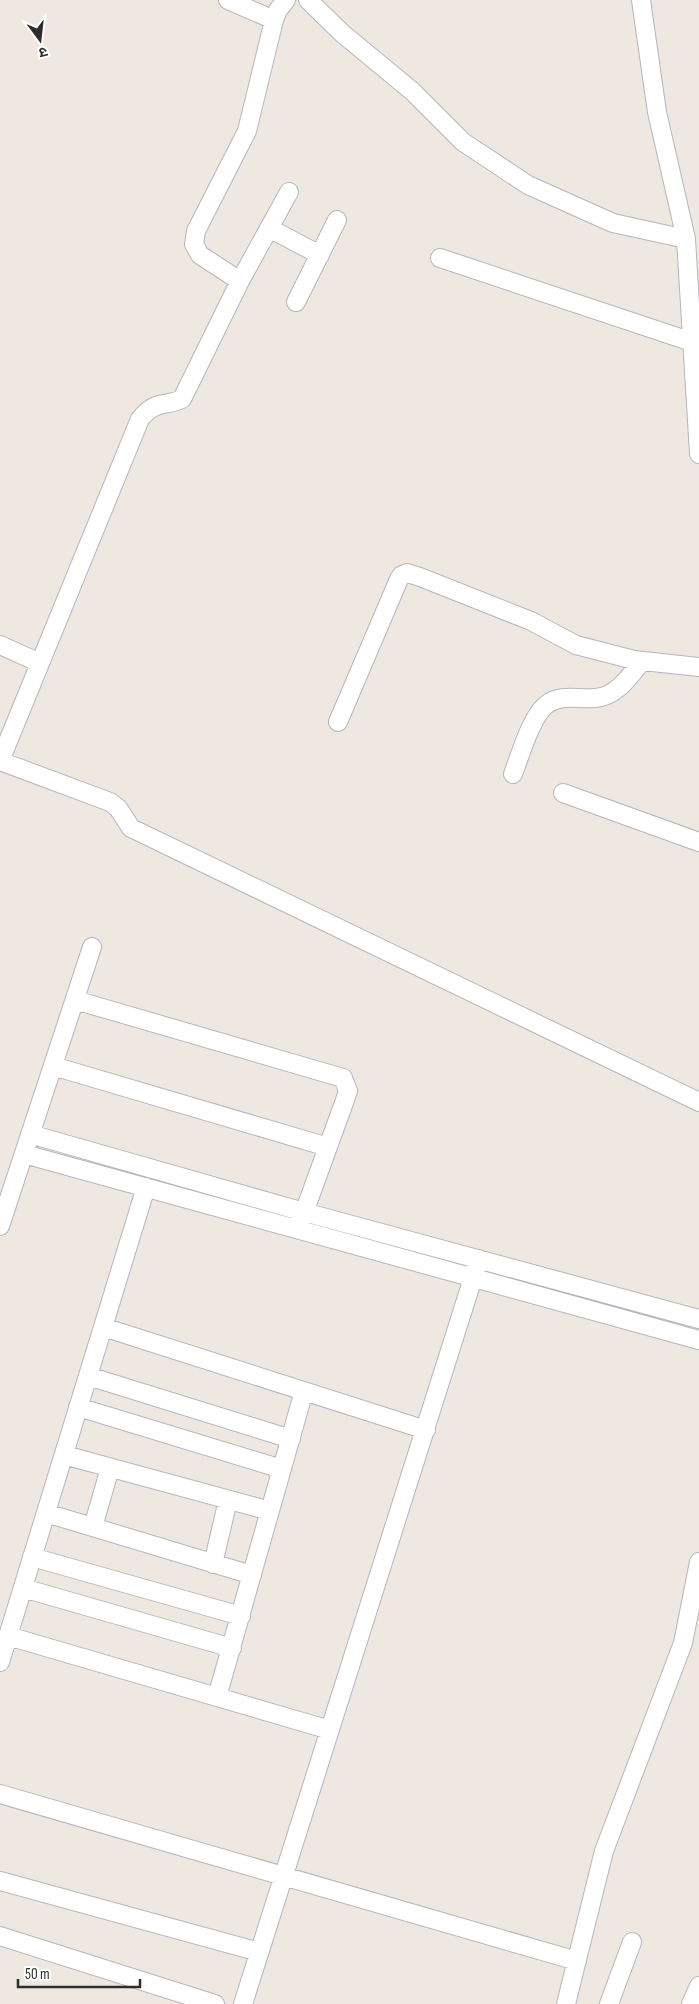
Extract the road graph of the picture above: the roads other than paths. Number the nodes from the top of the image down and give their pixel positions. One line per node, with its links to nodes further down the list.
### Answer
1 (228, 0): 5 (street)
2 (286, 0): 5 (street)
3 (308, 0): 9 (street)
4 (641, 0): 9 (street)
5 (274, 20): 12 (street)
6 (289, 192): 8 (street)
7 (338, 220): 10 (street)
8 (269, 228): 10 (street); 12 (street)
9 (686, 240): 14 (street)
10 (320, 255): 13 (street)
11 (440, 258): 14 (street)
12 (240, 281): 18 (street)
13 (296, 302)
14 (692, 342): 15 (street)
15 (699, 454)
16 (0, 645): 18 (street)
17 (642, 661): 19 (street); 20 (street); 22 (street)
18 (40, 663): 21 (street)
19 (699, 667)
20 (338, 722)
21 (0, 761): 28 (street)
22 (513, 774)
23 (563, 792): 24 (street)
24 (699, 842)
25 (92, 947): 26 (street)
26 (75, 1000): 27 (street); 30 (street)
27 (53, 1066): 29 (street); 30 (street)
28 (699, 1102)
29 (30, 1134): 31 (street); 33 (street)
30 (328, 1147): 33 (street)
31 (24, 1154): 32 (street); 34 (street)
32 (146, 1187): 35 (street); 39 (street)
33 (304, 1212): 35 (street); 36 (street)
34 (0, 1226)
35 (298, 1229): 37 (street)
36 (479, 1260): 37 (street); 38 (street)
37 (474, 1278): 40 (street); 44 (street)
38 (699, 1320)
39 (103, 1327): 41 (street); 42 (street)
40 (699, 1340)
41 (88, 1376): 43 (street); 45 (street)
42 (304, 1392): 44 (street); 45 (street)
43 (78, 1408): 46 (street); 48 (street)
44 (426, 1430): 63 (street)
45 (291, 1439): 48 (street)
46 (64, 1455): 47 (street); 51 (street)
47 (110, 1468): 49 (street); 52 (street)
48 (282, 1469): 50 (street)
49 (228, 1500): 50 (street); 55 (street)
50 (270, 1511): 56 (street)
51 (46, 1513): 52 (street); 53 (street)
52 (92, 1527): 55 (street)
53 (32, 1557): 57 (street); 58 (street)
54 (699, 1562): 70 (street)
55 (213, 1564): 56 (street)
56 (252, 1576): 58 (street)
57 (23, 1588): 59 (street); 60 (street)
58 (241, 1616): 60 (street)
59 (8, 1636): 61 (street); 62 (street)
60 (232, 1648): 62 (street)
61 (0, 1662)
62 (217, 1697): 63 (street)
63 (330, 1730): 65 (street)
64 (0, 1794): 65 (street)
65 (284, 1876): 69 (street); 70 (street)
66 (0, 1881): 69 (street)
67 (0, 1936): 72 (street)
68 (632, 1942): 75 (street)
69 (259, 1952): 73 (street)
70 (577, 1961): 74 (street)
71 (699, 1986): 76 (street)
72 (215, 2004)
73 (243, 2004)
74 (566, 2004)
75 (609, 2004)
76 (691, 2004)

